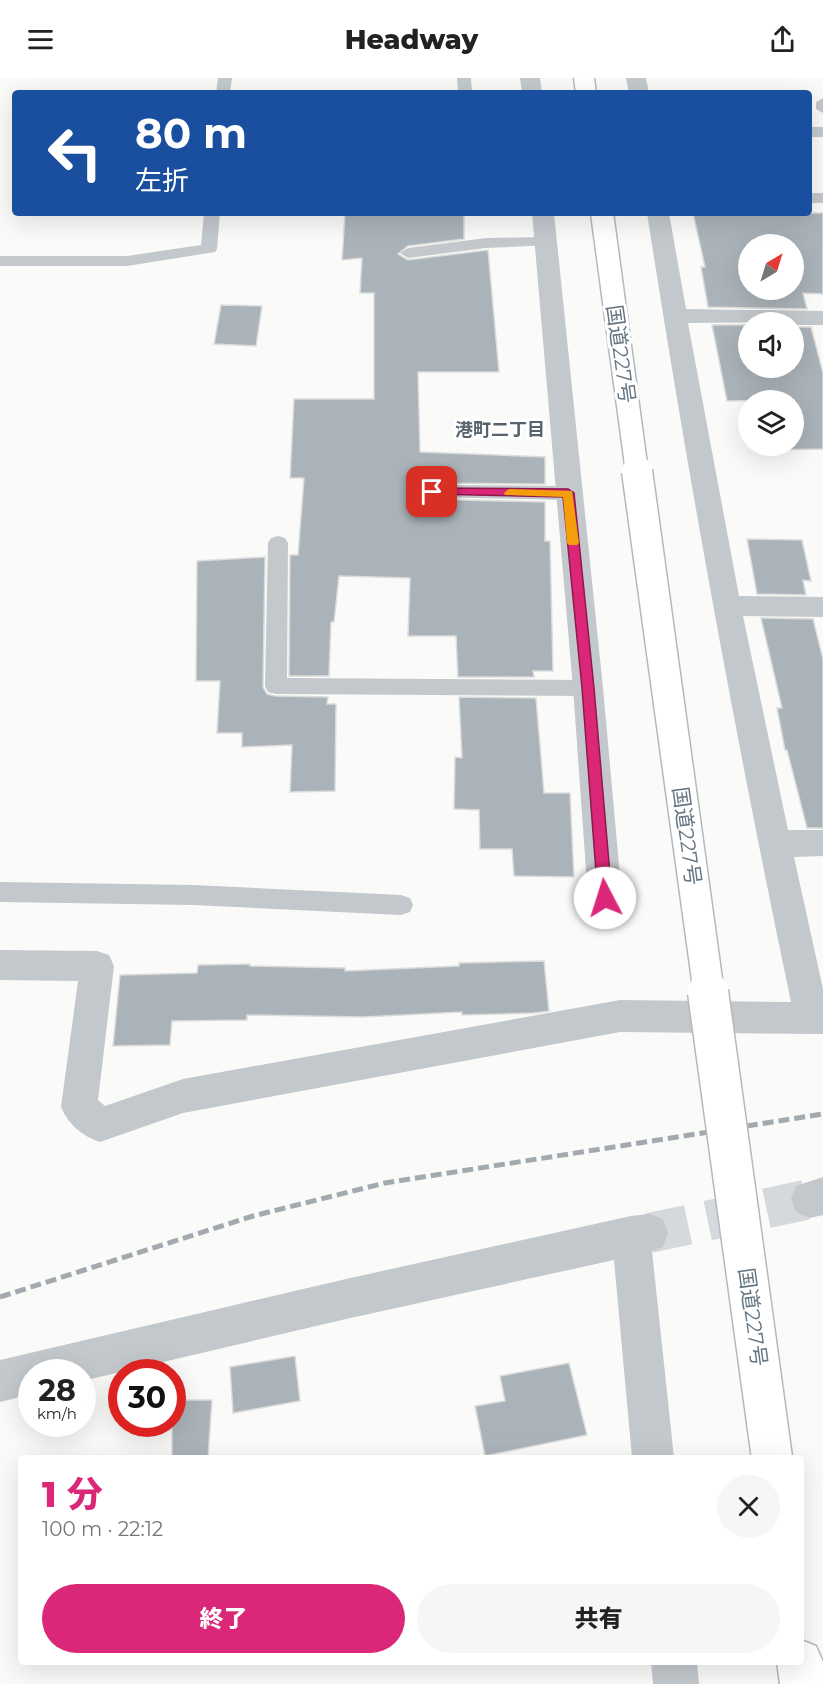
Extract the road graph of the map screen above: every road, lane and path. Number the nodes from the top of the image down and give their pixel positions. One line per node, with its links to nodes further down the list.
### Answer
1 (823, 102): 2 (lane)
2 (823, 110)
3 (212, 216): 9 (lane)
4 (543, 216): 7 (street)
5 (602, 216): 29 (highway, 国道227号, bridge)
6 (658, 216): 10 (street)
7 (545, 242): 8 (lane); 13 (street)
8 (408, 253)
9 (0, 261)
10 (675, 316): 11 (street); 15 (street)
11 (823, 318)
12 (432, 492): 13 (lane)
13 (568, 493): 17 (street)
14 (279, 543): 17 (lane)
15 (728, 606): 16 (street); 19 (street)
16 (823, 607)
17 (588, 688): 21 (street)
18 (823, 843): 19 (street)
19 (774, 844): 24 (street)
20 (0, 891): 22 (lane)
21 (605, 898)
22 (401, 905)
23 (0, 965): 24 (street)
24 (818, 1018)
25 (94, 1359): 28 (street)
26 (18, 1377): 27 (street)
27 (0, 1381)
28 (653, 1455)
29 (772, 1455)
30 (674, 1665): 32 (street)
31 (800, 1665): 33 (highway)
32 (676, 1684)
33 (803, 1684)

